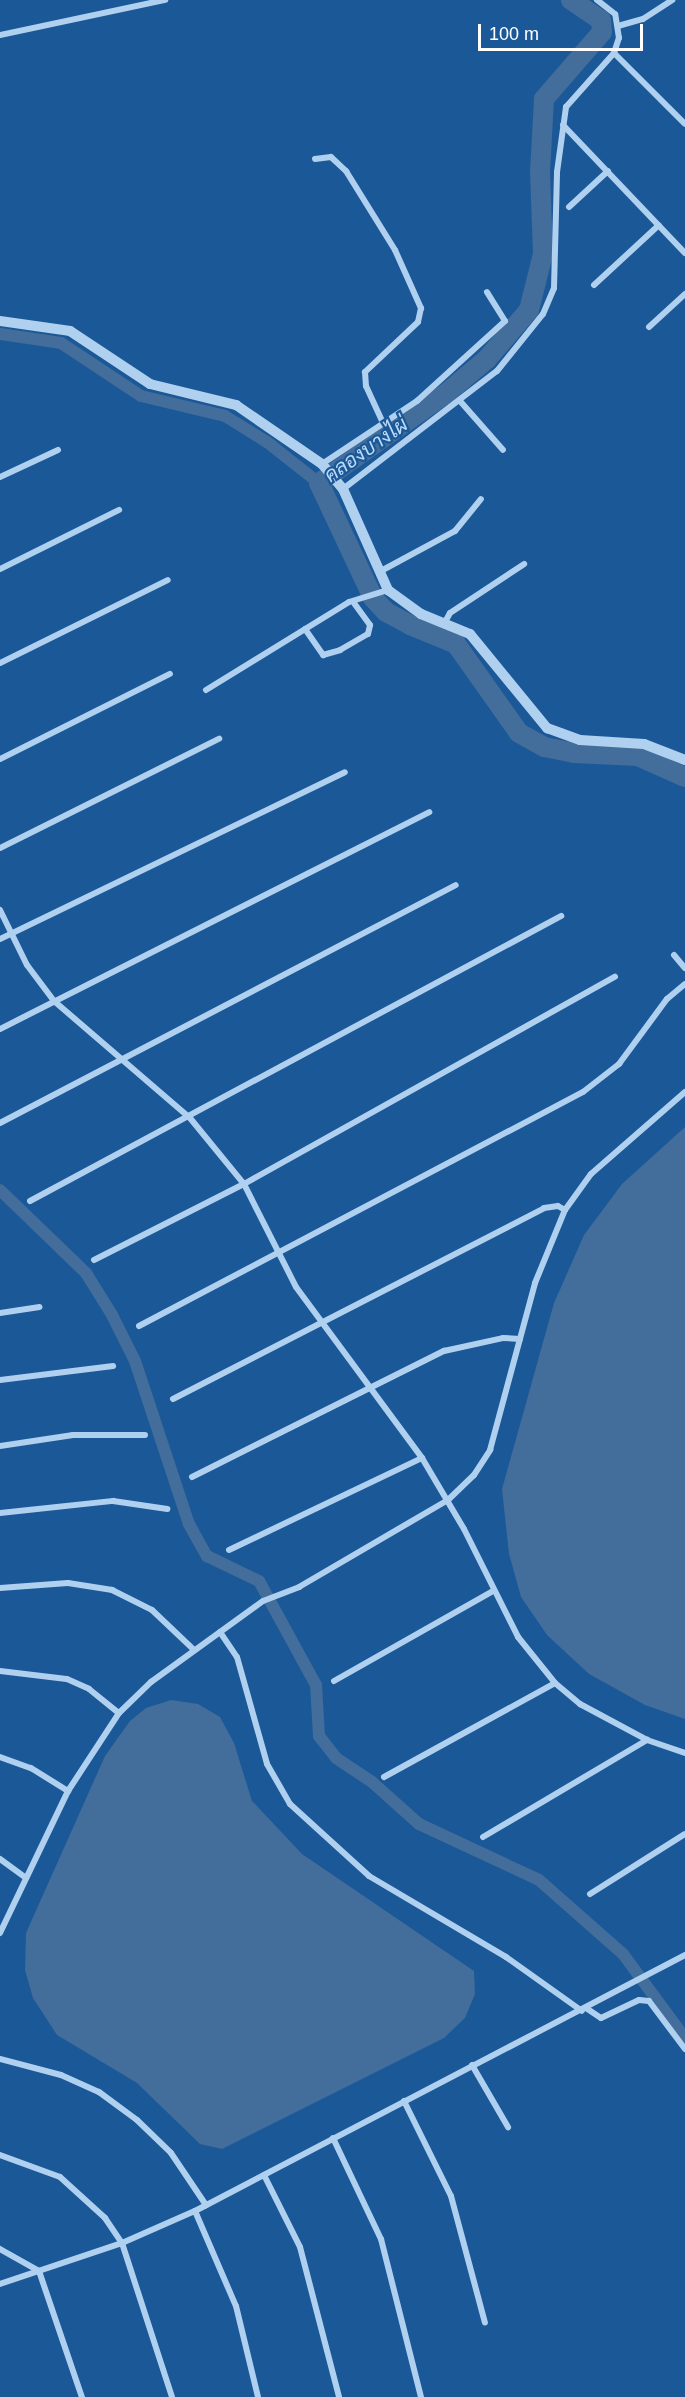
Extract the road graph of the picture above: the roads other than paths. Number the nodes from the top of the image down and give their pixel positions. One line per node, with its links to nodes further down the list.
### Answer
1 (165, 0): 5 (street)
2 (597, 0): 4 (street)
3 (672, 0): 4 (street)
4 (618, 27): 6 (street)
5 (0, 35)
6 (614, 53): 7 (street); 8 (street)
7 (685, 124)
8 (563, 125): 10 (street); 19 (street)
9 (315, 159): 20 (street)
10 (608, 171): 11 (street); 12 (street)
11 (569, 207)
12 (659, 225): 13 (street); 14 (street)
13 (685, 253)
14 (594, 285)
15 (487, 292): 20 (street)
16 (685, 294): 18 (street)
17 (0, 321): 23 (street)
18 (649, 327)
19 (460, 401): 22 (street); 25 (street)
20 (383, 423): 23 (street)
21 (58, 450): 24 (street)
22 (503, 450)
23 (324, 466): 25 (street)
24 (0, 477)
25 (340, 485): 30 (street)
26 (481, 499): 30 (street)
27 (119, 510): 29 (street)
28 (524, 564): 34 (street)
29 (0, 569)
30 (379, 572): 32 (street)
31 (168, 580): 36 (street)
32 (388, 590): 33 (street); 34 (street)
33 (354, 603): 35 (street); 35 (street)
34 (445, 622): 41 (street)
35 (305, 629): 38 (street)
36 (0, 663)
37 (170, 674): 40 (street)
38 (206, 690)
39 (219, 739): 44 (street)
40 (0, 759)
41 (685, 760)
42 (345, 772): 48 (street)
43 (429, 812): 54 (street)
44 (0, 848)
45 (456, 885): 56 (street)
46 (0, 910): 48 (street)
47 (561, 916): 58 (street)
48 (11, 933): 49 (street); 54 (street)
49 (0, 939)
50 (674, 955): 51 (street)
51 (685, 968)
52 (615, 977): 60 (street)
53 (685, 984): 63 (street)
54 (54, 1001): 55 (street); 56 (street)
55 (0, 1029)
56 (122, 1060): 58 (street); 59 (street)
57 (685, 1092): 62 (street)
58 (190, 1118): 60 (street); 61 (street)
59 (0, 1123)
60 (244, 1184): 63 (street); 64 (street)
61 (30, 1201)
62 (565, 1210): 67 (street); 69 (street)
63 (279, 1253): 67 (street); 68 (street)
64 (94, 1260)
65 (40, 1307): 66 (street)
66 (0, 1313)
67 (321, 1323): 72 (street); 73 (street)
68 (140, 1326)
69 (520, 1340): 72 (street); 78 (street)
70 (113, 1366): 71 (street)
71 (0, 1380)
72 (372, 1388): 76 (street); 77 (street)
73 (173, 1399)
74 (145, 1436): 75 (street)
75 (0, 1446)
76 (422, 1458): 78 (street); 81 (street)
77 (192, 1477)
78 (447, 1500): 83 (street); 84 (street)
79 (167, 1509): 80 (street)
80 (0, 1513)
81 (228, 1550)
82 (0, 1588): 85 (street)
83 (493, 1591): 87 (street); 88 (street)
84 (220, 1632): 85 (street); 103 (street)
85 (192, 1648): 89 (street)
86 (0, 1671): 89 (street)
87 (334, 1681)
88 (555, 1683): 90 (street); 93 (street)
89 (120, 1713): 94 (street)
90 (647, 1740): 91 (street); 96 (street)
91 (685, 1753)
92 (0, 1757): 94 (street)
93 (384, 1777)
94 (68, 1791): 98 (street)
95 (685, 1834): 99 (street)
96 (483, 1837)
97 (0, 1859): 98 (street)
98 (26, 1878): 100 (street)
99 (590, 1894)
100 (3, 1919): 101 (street)
101 (0, 1933)
102 (685, 1955): 103 (street)
103 (584, 2010): 104 (street); 106 (street)
104 (685, 2049)
105 (0, 2059): 112 (street)
106 (472, 2065): 107 (street); 108 (street)
107 (404, 2101): 109 (street); 118 (street)
108 (508, 2127)
109 (333, 2138): 111 (street); 123 (street)
110 (0, 2155): 114 (street)
111 (264, 2175): 112 (street); 122 (street)
112 (206, 2205): 113 (street)
113 (195, 2211): 114 (street); 121 (street)
114 (122, 2243): 116 (street); 120 (street)
115 (0, 2249): 116 (street)
116 (39, 2271): 117 (street); 119 (street)
117 (0, 2284)
118 (485, 2323)
119 (82, 2397)
120 (172, 2397)
121 (258, 2397)
122 (339, 2397)
123 (421, 2397)

